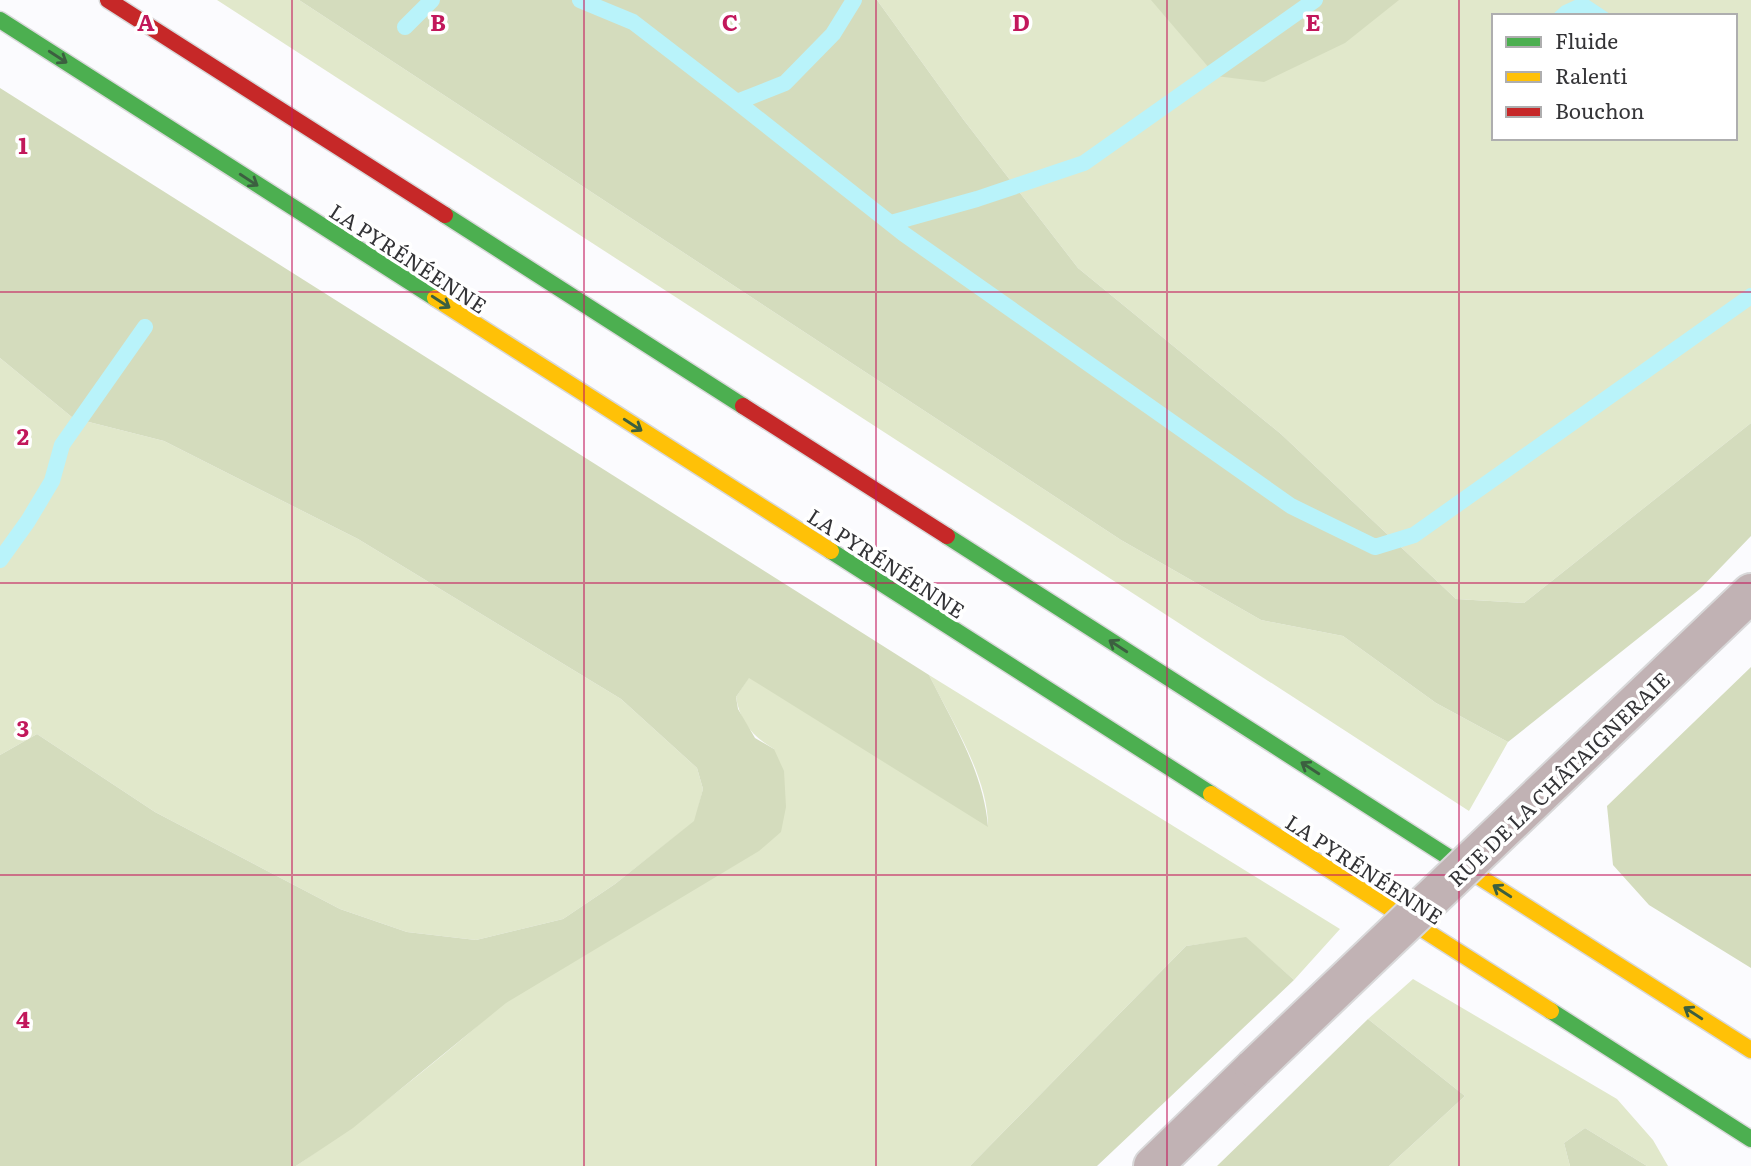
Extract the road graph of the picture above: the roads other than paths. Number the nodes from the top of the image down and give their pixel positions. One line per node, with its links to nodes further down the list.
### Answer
1 (108, 0): 4 (highway, one-way to 1)
2 (0, 20): 5 (highway, LA PYRÉNÉENNE, one-way to 5)
3 (1751, 593): 6 (street, RUE DE LA CHÂTAIGNERAIE, bridge)
4 (1751, 1050)
5 (1751, 1139)
6 (1153, 1166)

